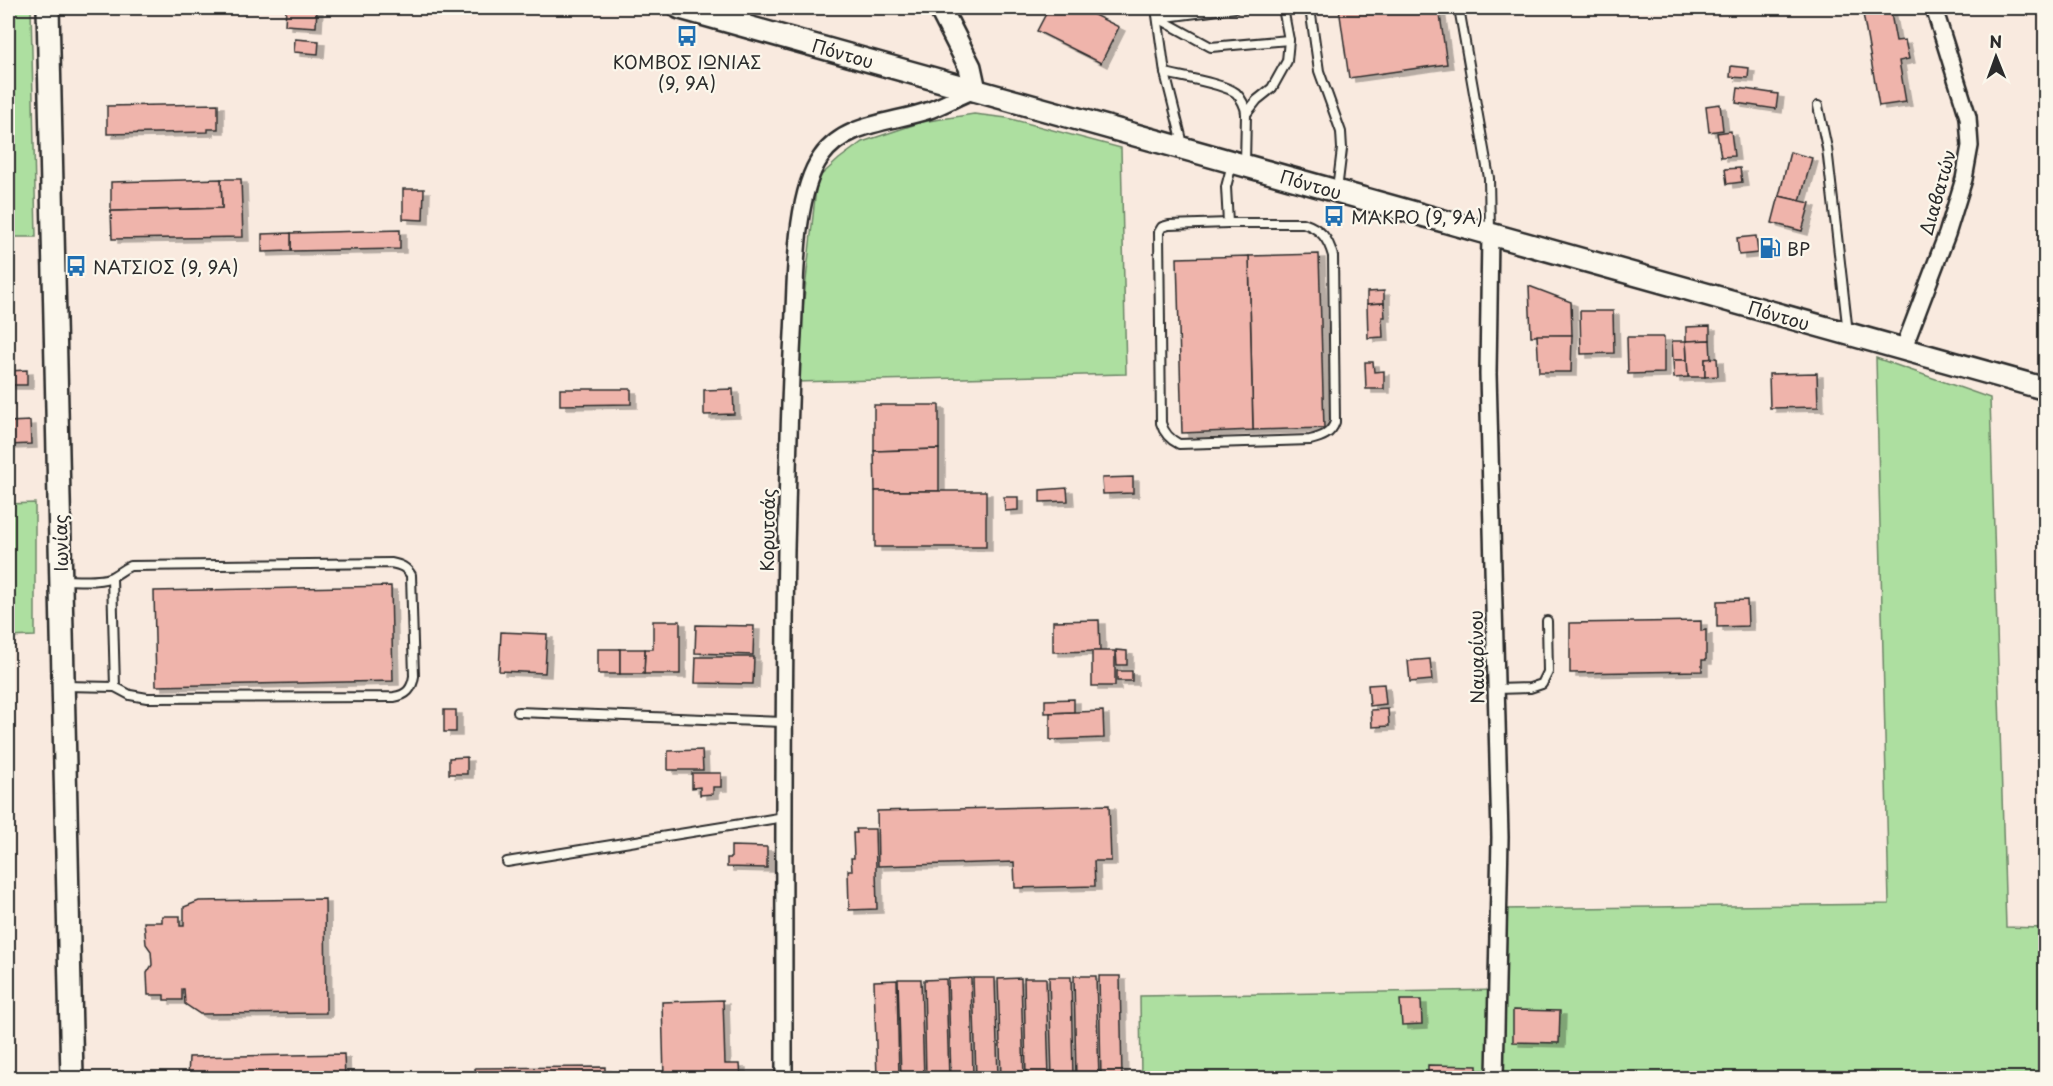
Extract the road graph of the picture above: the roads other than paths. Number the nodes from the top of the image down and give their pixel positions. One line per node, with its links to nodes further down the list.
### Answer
1 (48, 8): 26 (street, Ιωνίας)
2 (680, 8): 10 (street, Πόντου)
3 (940, 8): 14 (street)
4 (1156, 8): 11 (lane)
5 (1235, 8): 11 (lane)
6 (1284, 8): 12 (lane)
7 (1310, 8): 19 (lane)
8 (1459, 8): 21 (lane)
9 (1934, 8): 23 (street, Διαβατών)
10 (746, 16): 14 (street, Πόντου)
11 (1158, 18): 12 (lane); 13 (lane)
12 (1289, 40): 16 (lane)
13 (1166, 73): 16 (lane); 17 (lane)
14 (975, 90): 17 (street, Πόντου); 32 (street, Κορυτσάς)
15 (1818, 106): 22 (lane)
16 (1246, 114): 18 (lane)
17 (1184, 148): 18 (street, Πόντου)
18 (1239, 164): 19 (street, Πόντου); 20 (lane)
19 (1337, 191): 21 (street, Πόντου)
20 (1228, 223): 20 (lane)
21 (1490, 234): 22 (street, Πόντου); 30 (street, Ναυαρίνου)
22 (1848, 334): 23 (street, Πόντου)
23 (1903, 350): 24 (street, Πόντου)
24 (2046, 389)
25 (112, 578): 26 (lane); 29 (lane); 29 (lane)
26 (61, 580): 28 (street, Ιωνίας)
27 (1547, 621): 30 (lane)
28 (64, 686): 29 (lane); 35 (street, Ιωνίας)
29 (115, 687)
30 (1496, 689): 37 (street, Ναυαρίνου)
31 (518, 712): 32 (lane)
32 (784, 722): 33 (street, Κορυτσάς)
33 (784, 817): 34 (lane); 36 (street, Κορυτσάς)
34 (507, 862)
35 (72, 1078)
36 (784, 1078)
37 (1495, 1078)

